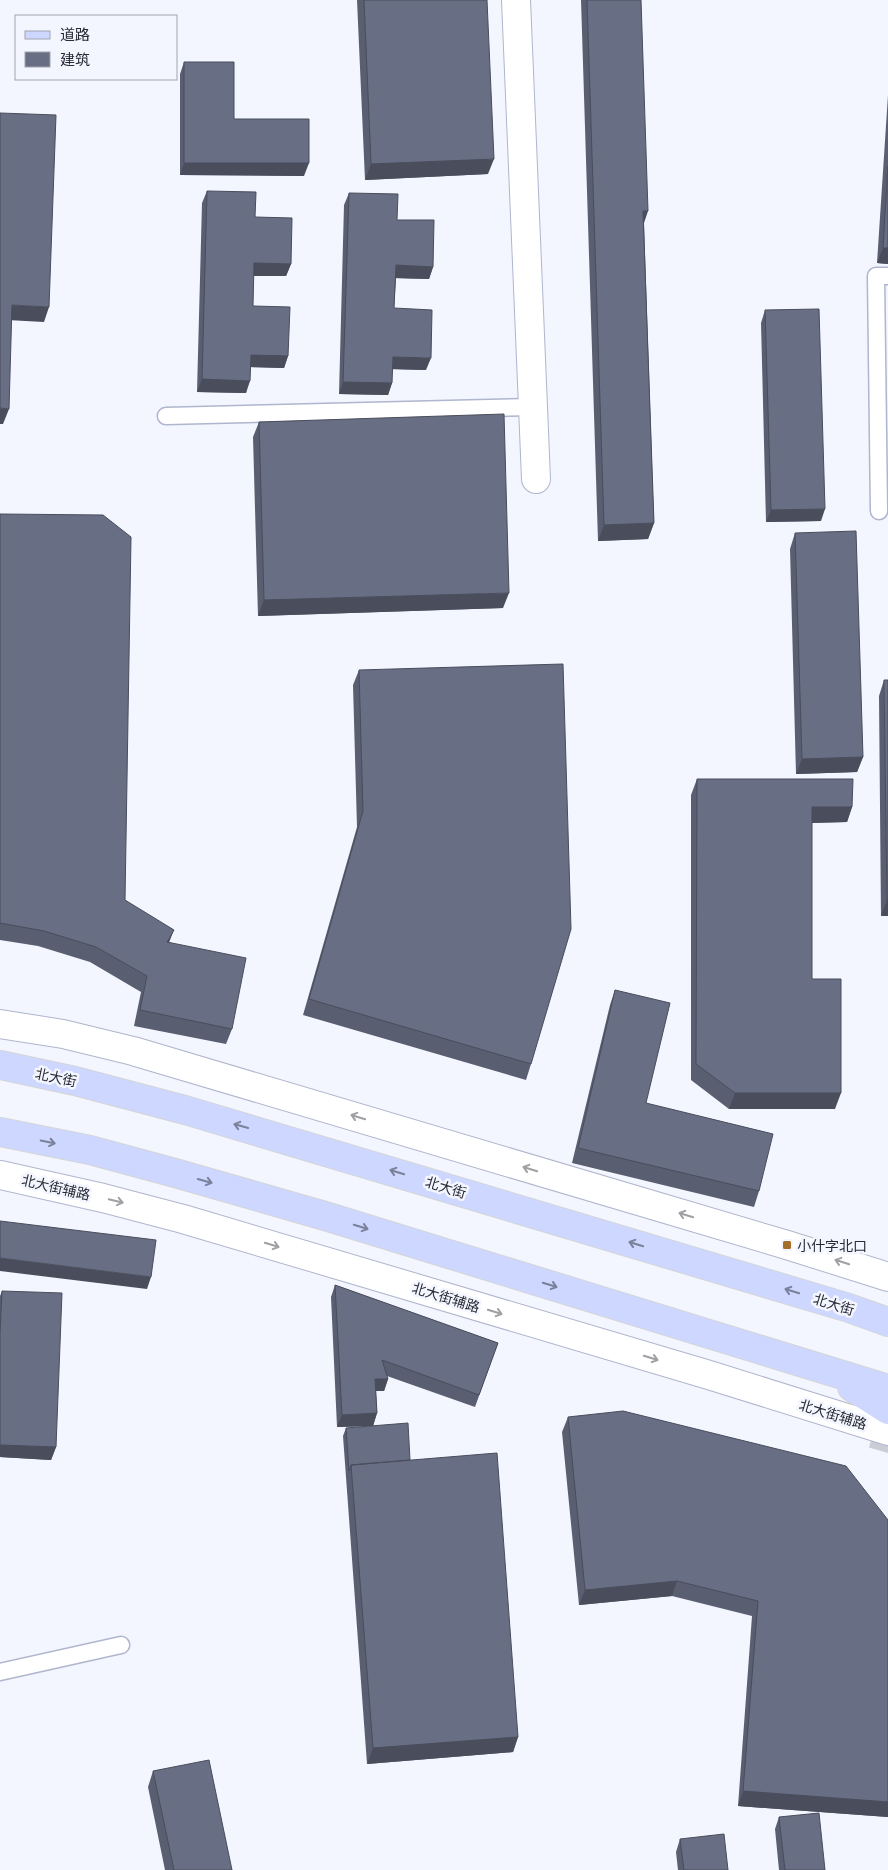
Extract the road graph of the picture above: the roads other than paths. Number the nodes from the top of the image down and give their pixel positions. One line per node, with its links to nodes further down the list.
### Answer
1 (516, 0): 3 (street)
2 (888, 276): 6 (lane)
3 (533, 407): 4 (lane); 5 (street)
4 (166, 416)
5 (536, 479)
6 (879, 510)
7 (0, 1024): 11 (street, one-way to 7)
8 (0, 1065): 12 (main road, 北大街, one-way to 8)
9 (0, 1132): 15 (main road, one-way to 15)
10 (0, 1175): 18 (street, 北大街辅路, one-way to 18)
11 (888, 1277)
12 (849, 1308): 13 (main road); 14 (main road, 北大街)
13 (888, 1313)
14 (888, 1322)
15 (819, 1367): 16 (main road); 17 (main road)
16 (888, 1389)
17 (888, 1410)
18 (888, 1432)
19 (122, 1645): 20 (lane)
20 (0, 1672)

